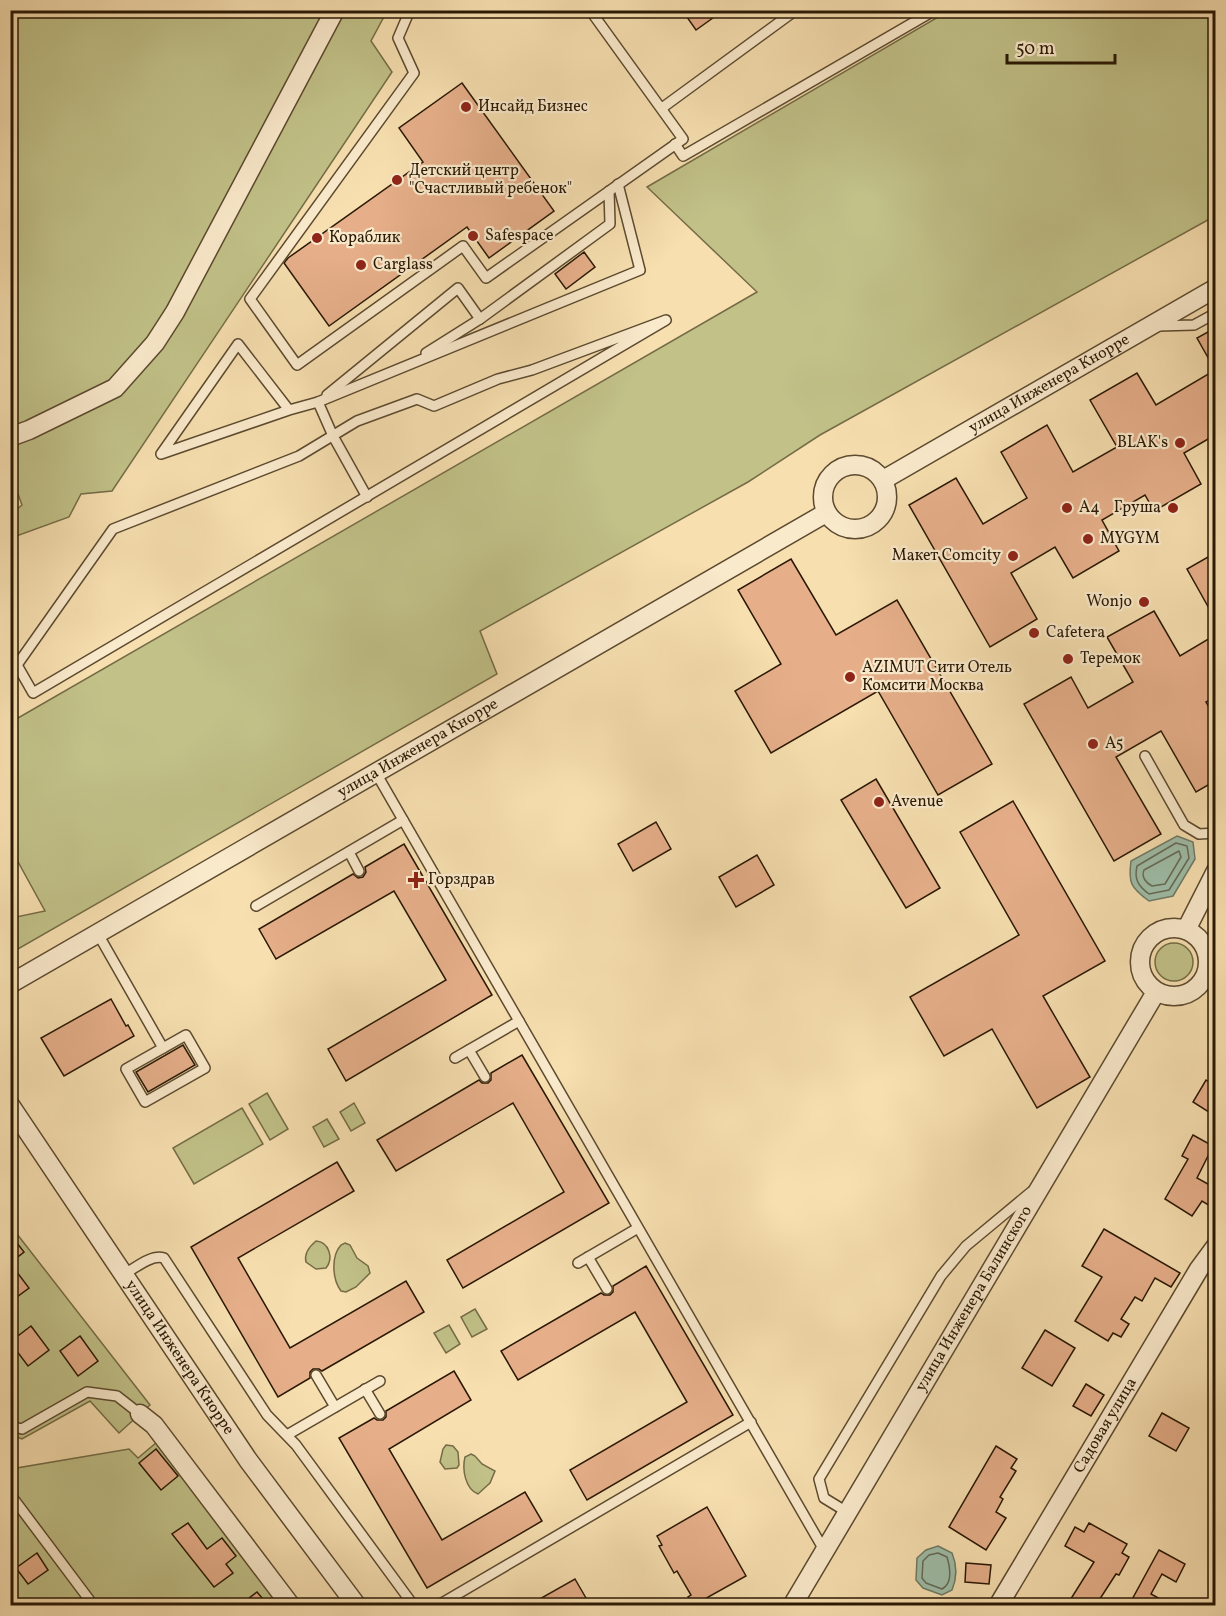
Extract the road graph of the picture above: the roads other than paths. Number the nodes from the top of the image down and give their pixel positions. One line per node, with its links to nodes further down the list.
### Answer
1 (335, 10): 18 (street)
2 (410, 10): 9 (lane)
3 (591, 10): 6 (lane)
4 (796, 10): 6 (lane)
5 (935, 10): 7 (lane)
6 (662, 108): 7 (lane)
7 (675, 144): 8 (lane)
8 (618, 184): 9 (lane); 14 (lane)
9 (609, 191): 12 (lane)
10 (1215, 288): 13 (street, улица Инженера Кнорре)
11 (1215, 313): 13 (lane)
12 (480, 319): 14 (lane); 15 (lane)
13 (1149, 327): 19 (street, улица Инженера Кнорре)
14 (405, 367): 15 (lane)
15 (318, 402): 16 (lane); 17 (lane)
16 (289, 410): 16 (lane)
17 (333, 436): 20 (lane); 20 (lane); 22 (lane)
18 (10, 437)
19 (883, 480): 21 (street); 21 (street)
20 (367, 497): 22 (lane)
21 (826, 513): 24 (street, улица Инженера Кнорре)
22 (14, 666)
23 (1146, 756): 26 (lane)
24 (376, 773): 25 (lane); 32 (street, улица Инженера Кнорре)
25 (403, 820): 27 (lane); 35 (lane)
26 (1215, 832)
27 (348, 852): 28 (lane); 30 (lane)
28 (359, 871)
29 (1215, 871): 31 (street)
30 (256, 906)
31 (1186, 930): 34 (street); 34 (street)
32 (98, 934): 33 (street, улица Инженера Кнорре); 36 (lane)
33 (10, 984)
34 (1156, 992): 41 (street, улица Инженера Балинского)
35 (519, 1021): 37 (lane); 42 (lane)
36 (163, 1048): 36 (lane)
37 (469, 1050): 38 (lane); 39 (lane)
38 (455, 1058)
39 (484, 1077)
40 (10, 1106): 46 (street, улица Инженера Кнорре)
41 (1042, 1183): 58 (street, улица Инженера Балинского); 58 (lane)
42 (638, 1227): 44 (lane); 54 (lane)
43 (1215, 1246): 66 (street, Садовая улица)
44 (588, 1257): 45 (lane); 47 (lane)
45 (578, 1263)
46 (123, 1275): 56 (lane); 62 (street, улица Инженера Кнорре)
47 (607, 1289)
48 (316, 1375): 51 (lane)
49 (380, 1381): 50 (lane)
50 (365, 1389): 51 (lane); 53 (lane)
51 (335, 1407): 56 (lane)
52 (140, 1414): 55 (lane); 61 (street)
53 (380, 1414)
54 (751, 1422): 59 (lane); 64 (lane)
55 (10, 1426)
56 (287, 1435): 63 (lane)
57 (10, 1494): 60 (lane)
58 (847, 1512): 59 (street, улица Инженера Балинского)
59 (824, 1550): 65 (street, улица Инженера Балинского)
60 (94, 1605)
61 (291, 1605)
62 (357, 1605)
63 (414, 1605)
64 (437, 1605)
65 (792, 1605)
66 (998, 1605)

